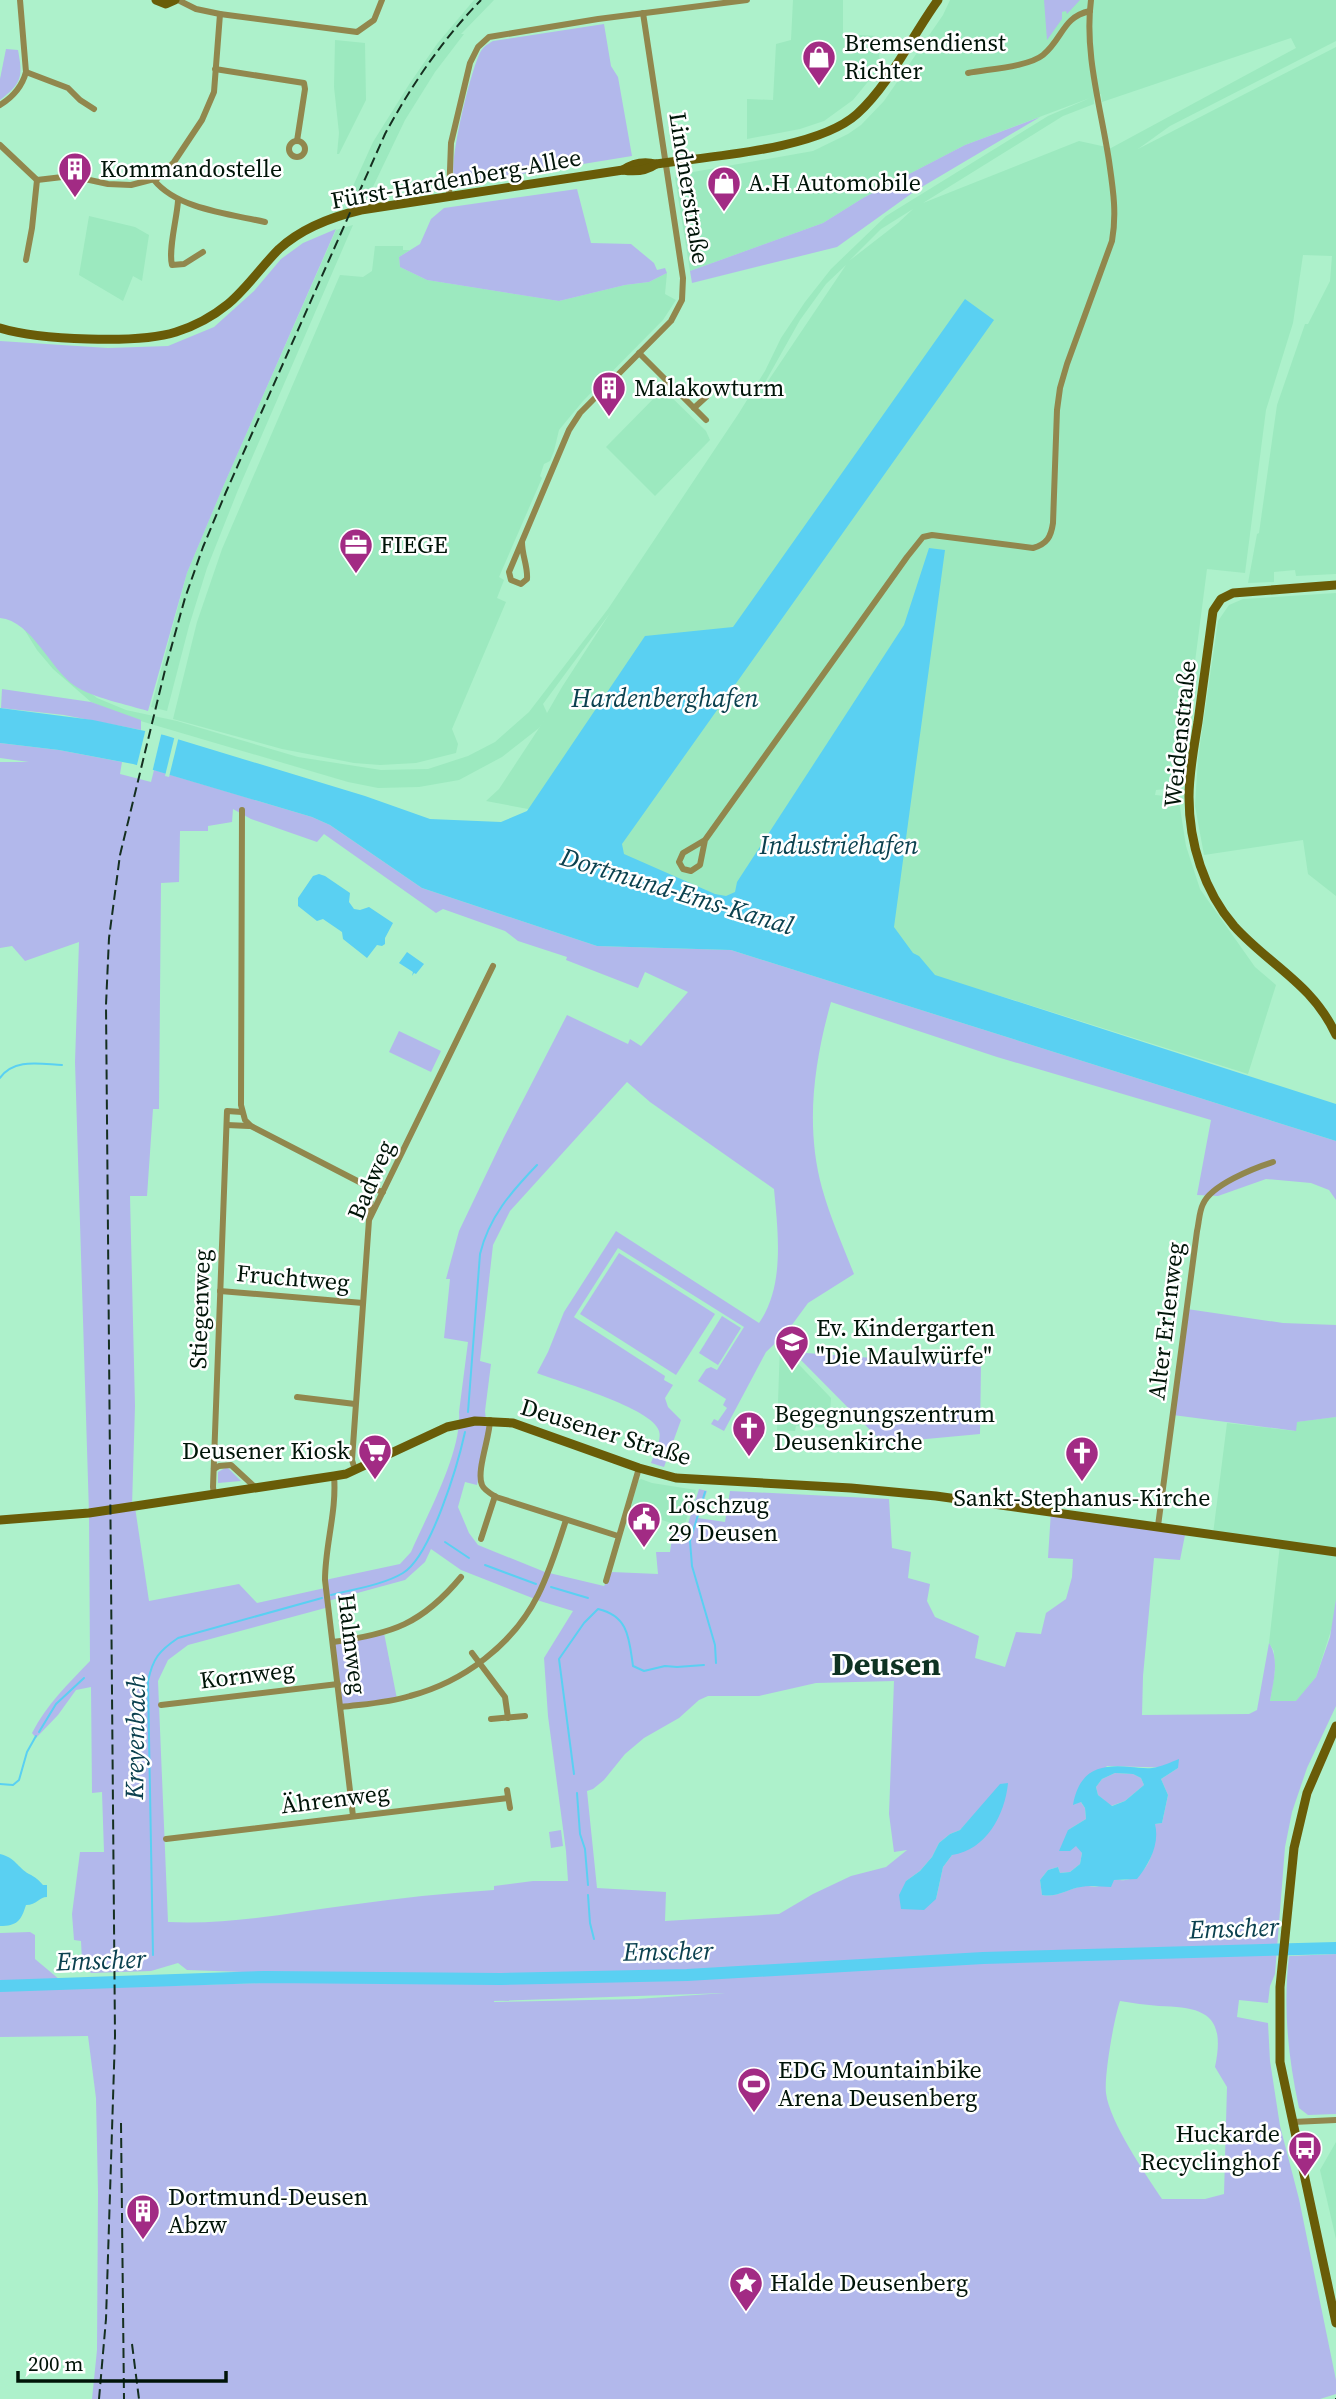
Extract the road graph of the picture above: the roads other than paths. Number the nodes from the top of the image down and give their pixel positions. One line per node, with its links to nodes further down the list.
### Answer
1 (20, 0): 12 (street)
2 (156, 0): 3 (street)
3 (176, 0): 10 (street)
4 (382, 0): 10 (street)
5 (747, 0): 9 (street)
6 (938, 0): 18 (street, Fürst-Hardenberg-Allee)
7 (1091, 0): 8 (street)
8 (1090, 11): 13 (street); 34 (street)
9 (643, 13): 18 (street, Lindnerstraße); 21 (street)
10 (220, 14): 11 (street)
11 (215, 69): 16 (street); 20 (street)
12 (26, 72): 14 (street); 15 (street)
13 (968, 73)
14 (0, 105)
15 (94, 109)
16 (297, 141)
17 (0, 145): 19 (street)
18 (661, 164): 21 (street, Fürst-Hardenberg-Allee); 27 (street, Lindnerstraße)
19 (37, 180): 20 (street); 25 (street)
20 (154, 180): 22 (street)
21 (449, 197): 26 (street, Fürst-Hardenberg-Allee)
22 (178, 201): 23 (street); 24 (street)
23 (265, 222)
24 (203, 252)
25 (26, 260)
26 (0, 328)
27 (639, 353): 29 (street); 31 (street, Lindnerstraße)
28 (706, 397): 29 (street)
29 (694, 408): 30 (street)
30 (705, 420)
31 (522, 542): 31 (street, Lindnerstraße)
32 (1336, 585): 36 (street, Weidenstraße)
33 (242, 810): 37 (street)
34 (705, 840): 34 (street)
35 (493, 966): 42 (street, Badweg)
36 (1336, 1034)
37 (242, 1112): 38 (street); 39 (street)
38 (227, 1125): 39 (street); 44 (street, Stiegenweg)
39 (251, 1126): 41 (street)
40 (1273, 1162): 58 (street, Alter Erlenweg)
41 (371, 1188): 42 (street); 43 (street)
42 (383, 1192): 43 (street, Badweg)
43 (369, 1220): 45 (street, Badweg)
44 (220, 1291): 45 (street, Fruchtweg); 50 (street, Stiegenweg)
45 (363, 1303): 47 (street, Badweg)
46 (297, 1397): 47 (street)
47 (355, 1404): 51 (street, Badweg)
48 (490, 1420): 49 (street, Deusener Straße); 51 (street, Deusener Straße); 55 (street)
49 (639, 1468): 58 (street, Deusener Straße); 59 (street)
50 (214, 1469): 53 (street); 54 (street, Stiegenweg)
51 (355, 1470): 52 (street, Deusener Straße)
52 (334, 1476): 53 (street, Deusener Straße); 66 (street, Halmweg)
53 (256, 1488): 54 (street, Deusener Straße)
54 (214, 1495): 56 (street, Deusener Straße)
55 (495, 1496): 57 (street); 60 (street)
56 (0, 1520)
57 (566, 1520): 59 (street); 68 (street)
58 (1158, 1526): 61 (street, Deusener Straße)
59 (618, 1536): 63 (street)
60 (481, 1539)
61 (1336, 1552)
62 (461, 1577): 64 (street)
63 (606, 1581)
64 (435, 1605): 65 (street); 66 (street)
65 (441, 1613)
66 (334, 1642): 69 (street, Halmweg)
67 (472, 1653): 68 (street)
68 (480, 1664): 71 (street); 73 (street)
69 (338, 1684): 70 (street, Kornweg); 71 (street, Halmweg)
70 (161, 1705)
71 (341, 1707): 77 (street, Halmweg)
72 (525, 1716): 73 (street)
73 (508, 1718): 74 (street)
74 (491, 1719)
75 (1336, 1726): 80 (street)
76 (510, 1808): 77 (street, Ährenweg)
77 (353, 1816): 78 (street, Ährenweg)
78 (166, 1839)
79 (1336, 2120): 80 (street)
80 (1293, 2122): 81 (street)
81 (1336, 2323)

